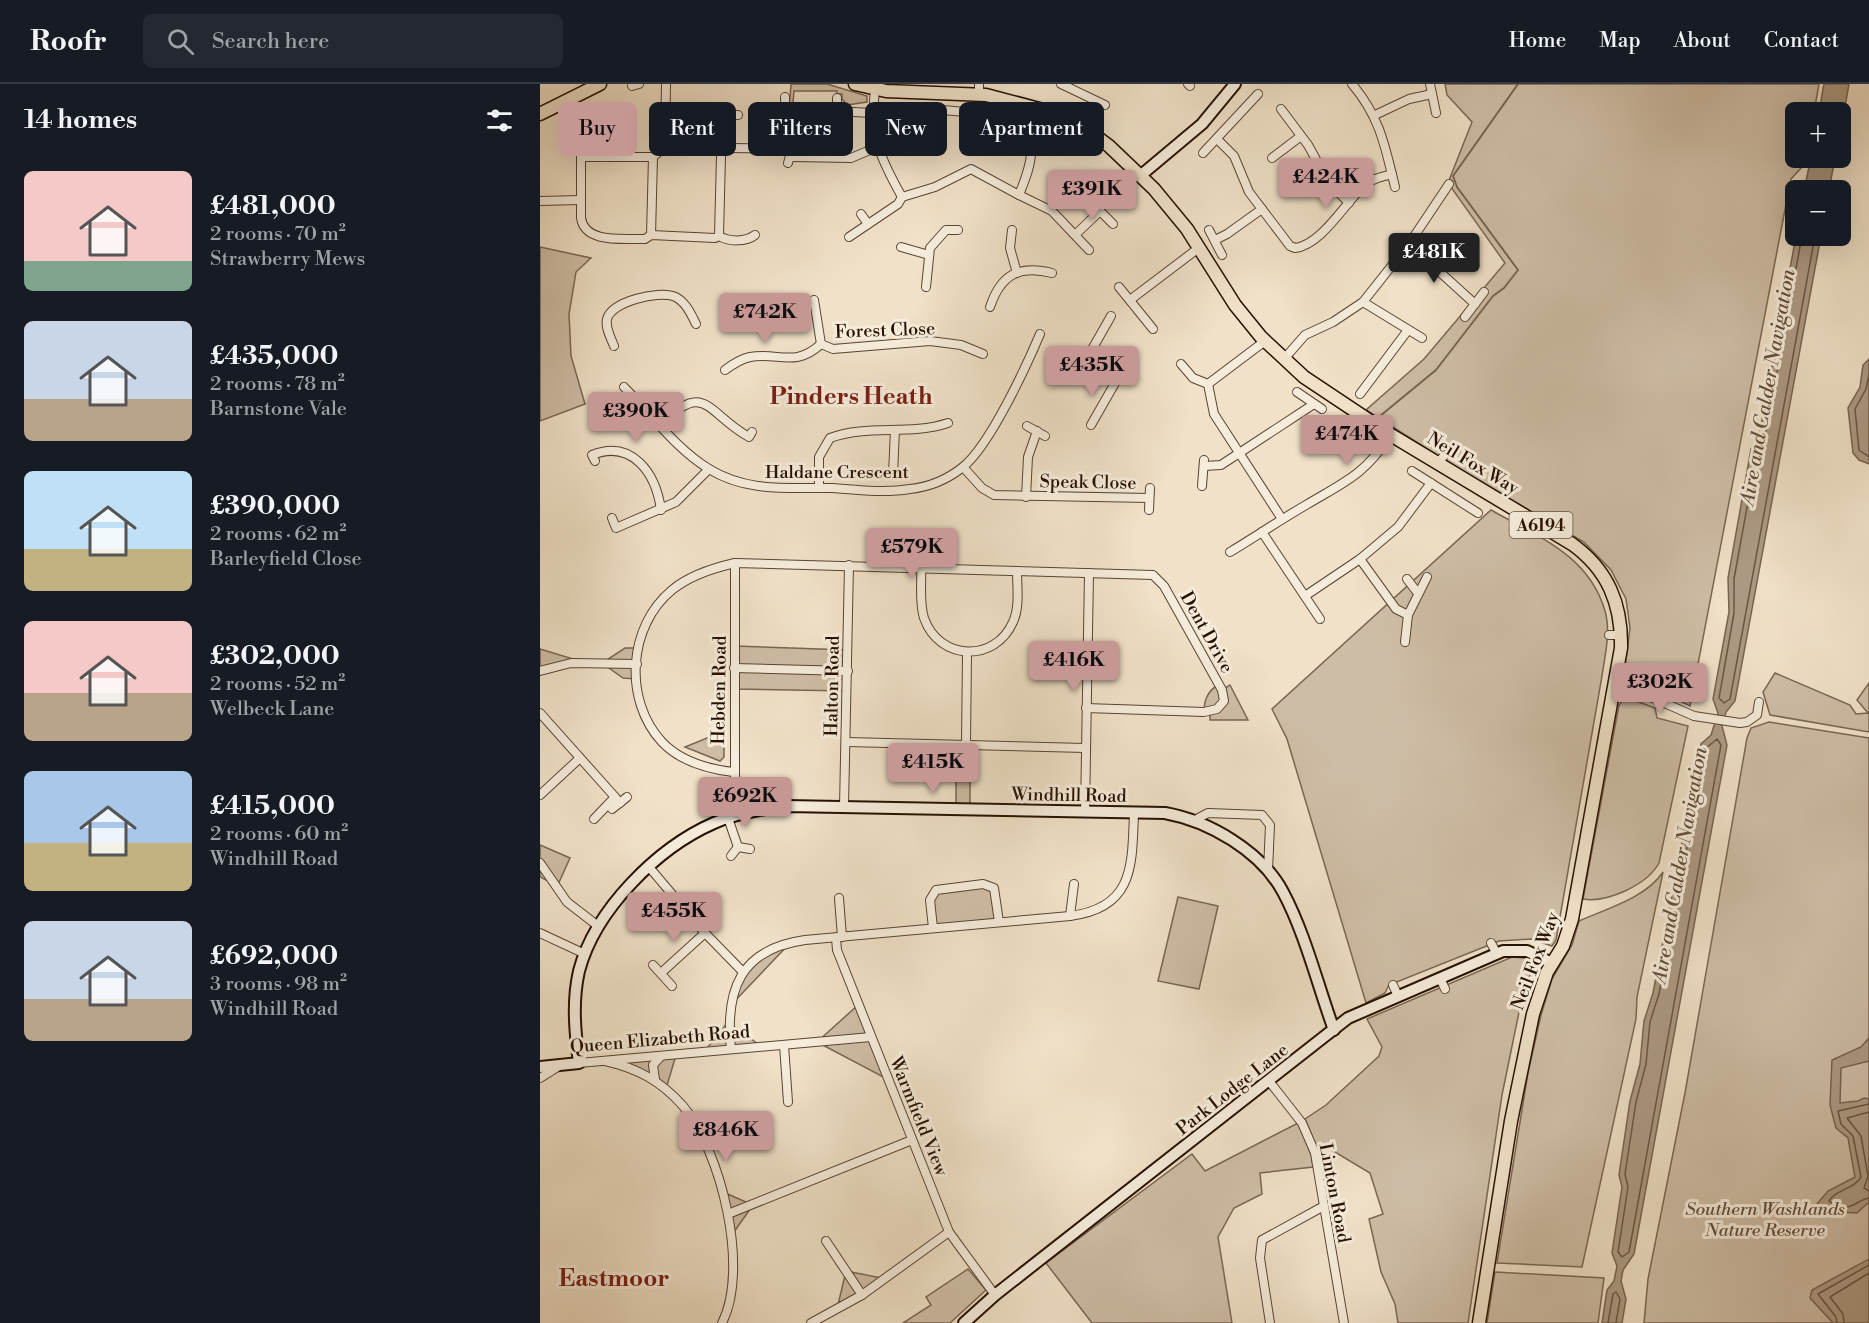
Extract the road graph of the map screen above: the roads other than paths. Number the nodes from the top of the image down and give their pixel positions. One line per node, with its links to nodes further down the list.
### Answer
1 (600, 84): 14 (main road)
2 (666, 84): 15 (street)
3 (855, 84): 8 (main road, Neil Fox Way / A6194)
4 (1061, 84): 20 (street)
5 (1235, 84): 39 (street)
6 (1352, 84): 25 (street)
7 (1430, 84): 11 (street)
8 (875, 89): 9 (main road, Neil Fox Way / A6194); 18 (street)
9 (980, 89): 19 (main road, Neil Fox Way / A6194)
10 (1258, 94): 27 (street)
11 (1432, 94): 23 (street); 25 (street)
12 (785, 97): 16 (street)
13 (837, 98): 17 (street)
14 (566, 102)
15 (666, 102)
16 (785, 102)
17 (837, 102)
18 (874, 102)
19 (1018, 102)
20 (1098, 102)
21 (558, 106): 24 (main road)
22 (1281, 109): 26 (street)
23 (1436, 112)
24 (540, 114)
25 (1375, 115): 38 (street)
26 (1301, 136): 37 (street); 47 (street)
27 (1217, 139): 30 (street); 48 (street)
28 (1104, 145): 39 (main road, Neil Fox Way / A6194)
29 (865, 152): 32 (street)
30 (1203, 153)
31 (722, 156): 61 (street)
32 (791, 156)
33 (882, 156): 43 (street)
34 (1030, 156): 42 (street)
35 (582, 157): 36 (street); 44 (street)
36 (653, 157): 58 (street)
37 (1272, 158)
38 (1392, 174): 41 (street); 47 (street)
39 (1143, 179): 66 (main road, Neil Fox Way / A6194)
40 (1449, 184): 64 (street)
41 (1395, 187)
42 (1019, 195): 43 (street); 60 (street)
43 (902, 196): 52 (street)
44 (581, 200): 46 (street); 58 (street)
45 (1089, 200): 49 (street)
46 (540, 201)
47 (1349, 203): 48 (street)
48 (1262, 209): 63 (street)
49 (1100, 211): 53 (street); 60 (street)
50 (861, 214): 52 (street)
51 (946, 221): 54 (street)
52 (868, 224): 62 (street)
53 (1113, 224)
54 (946, 230): 55 (street); 68 (street)
55 (958, 230)
56 (1012, 230): 70 (street)
57 (1209, 230): 63 (street)
58 (651, 235): 61 (street)
59 (755, 235): 61 (street)
60 (1075, 235): 67 (street)
61 (719, 236)
62 (849, 237)
63 (1215, 240): 69 (street)
64 (1409, 244): 77 (street); 78 (street)
65 (901, 247): 68 (street)
66 (1200, 247): 76 (street); 87 (main road, Neil Fox Way / A6194)
67 (1089, 250)
68 (929, 255): 72 (street)
69 (1222, 255)
70 (1017, 273): 71 (street); 79 (street)
71 (1052, 273)
72 (926, 287)
73 (1119, 287): 76 (street)
74 (1484, 292): 78 (street)
75 (814, 300): 88 (street, Forest Close)
76 (1130, 300): 83 (street)
77 (1363, 302): 84 (street); 91 (street)
78 (1475, 304): 81 (street)
79 (990, 307)
80 (1111, 316): 92 (street)
81 (1465, 317)
82 (696, 324): 89 (street)
83 (1154, 329)
84 (1408, 330): 86 (street); 99 (street)
85 (1040, 334): 115 (street, Haldane Crescent)
86 (1422, 338)
87 (1265, 341): 91 (main road, Neil Fox Way / A6194); 96 (street)
88 (821, 344): 90 (street, Forest Close); 94 (street, Forest Close)
89 (614, 346)
90 (979, 355)
91 (1284, 359): 109 (main road, Neil Fox Way / A6194)
92 (1086, 360)
93 (1181, 364): 96 (street)
94 (725, 370)
95 (1115, 383): 104 (street)
96 (1208, 384): 112 (street)
97 (624, 387): 103 (street, Haldane Crescent)
98 (1298, 392): 100 (street)
99 (1360, 394)
100 (1314, 404): 101 (street); 112 (street)
101 (1322, 409)
102 (948, 423): 106 (street)
103 (660, 425): 108 (street); 116 (street, Haldane Crescent)
104 (1091, 425)
105 (1027, 426): 107 (street)
106 (895, 430): 118 (street); 121 (street)
107 (1037, 431): 110 (street); 123 (street, Speak Close)
108 (752, 432)
109 (1391, 435): 114 (main road, Neil Fox Way / A6194); 129 (street)
110 (1045, 436)
111 (1447, 452): 114 (street)
112 (1239, 453): 120 (street); 129 (street)
113 (595, 461): 125 (street)
114 (1438, 463): 145 (main road, Neil Fox Way / A6194)
115 (963, 467): 121 (street, Haldane Crescent); 123 (street, Speak Close)
116 (709, 469): 121 (street, Haldane Crescent); 125 (street)
117 (1412, 471): 119 (street)
118 (893, 474)
119 (1431, 483): 127 (street); 132 (street)
120 (1202, 486)
121 (819, 488)
122 (1150, 488): 124 (street, Speak Close)
123 (1026, 496): 124 (street, Speak Close)
124 (1149, 498): 126 (street, Speak Close)
125 (661, 510): 128 (street)
126 (1149, 510)
127 (1478, 513)
128 (612, 518)
129 (1282, 519): 130 (street)
130 (1262, 532): 131 (street); 141 (street)
131 (1230, 552)
132 (1360, 559): 141 (street); 142 (street)
133 (735, 563): 134 (street); 148 (street); 149 (street, Hebden Road)
134 (849, 565): 135 (street); 151 (street, Halton Road)
135 (921, 567): 136 (street); 147 (street)
136 (1017, 571): 137 (street); 147 (street)
137 (1089, 573): 154 (street); 154 (street, Dent Drive)
138 (1426, 577): 140 (street)
139 (1407, 579): 140 (street)
140 (1417, 592): 142 (street)
141 (1305, 597): 143 (street)
142 (1407, 615): 146 (street)
143 (1320, 619)
144 (1608, 635): 145 (street)
145 (1622, 635): 152 (main road, Neil Fox Way / A6194)
146 (1404, 642)
147 (968, 653): 157 (street)
148 (637, 664): 150 (street); 160 (street)
149 (734, 668): 151 (street); 160 (street, Hebden Road)
150 (540, 671)
151 (848, 672): 156 (street, Halton Road)
152 (1614, 689): 153 (street); 188 (main road, Neil Fox Way / A6194)
153 (1760, 702)
154 (1086, 708): 158 (street)
155 (540, 712): 159 (street)
156 (847, 742): 157 (street); 163 (street, Halton Road)
157 (966, 744): 158 (street)
158 (1085, 748): 165 (street)
159 (580, 758): 161 (street); 162 (street)
160 (733, 772): 167 (street, Hebden Road)
161 (540, 795)
162 (620, 799): 164 (street); 168 (street)
163 (844, 807): 165 (street, Windhill Road); 167 (street, Windhill Road)
164 (612, 809)
165 (1085, 812): 166 (street, Windhill Road)
166 (1134, 813): 169 (street, Windhill Road); 178 (street)
167 (731, 817): 170 (street); 174 (street, Windhill Road)
168 (594, 819)
169 (1193, 821): 175 (street, Windhill Road); 175 (street)
170 (738, 847): 171 (street); 172 (street)
171 (750, 849)
172 (731, 856)
173 (540, 862): 180 (street)
174 (650, 867): 180 (street, Windhill Road); 183 (street)
175 (1268, 871): 197 (street, Windhill Road)
176 (1074, 884): 178 (street)
177 (839, 898): 184 (street, Warmfield View)
178 (1070, 916): 179 (street)
179 (999, 922): 181 (street); 181 (street)
180 (598, 926): 186 (street, Windhill Road)
181 (933, 928): 184 (street)
182 (540, 933): 186 (street)
183 (705, 933): 190 (street); 191 (street)
184 (839, 937): 190 (street); 198 (street, Warmfield View)
185 (1491, 943): 187 (street)
186 (585, 954): 203 (street, Windhill Road)
187 (1497, 954): 188 (street, Park Lodge Lane); 192 (street, Park Lodge Lane)
188 (1552, 963): 222 (main road, Neil Fox Way / A6194)
189 (653, 965): 191 (street)
190 (743, 972): 200 (street)
191 (661, 973): 194 (street)
192 (1440, 978): 195 (street); 196 (street, Park Lodge Lane)
193 (1393, 985): 196 (street)
194 (672, 986)
195 (1445, 989)
196 (1398, 996): 197 (street, Park Lodge Lane)
197 (1334, 1030): 208 (street, Park Lodge Lane)
198 (872, 1037): 199 (street, Queen Elizabeth Road); 210 (street, Warmfield View)
199 (784, 1045): 200 (street, Queen Elizabeth Road); 209 (street)
200 (731, 1049): 201 (street, Queen Elizabeth Road)
201 (661, 1056): 202 (street, Queen Elizabeth Road); 207 (street)
202 (605, 1061): 203 (street, Queen Elizabeth Road); 207 (street)
203 (579, 1063): 204 (street, Queen Elizabeth Road)
204 (560, 1065): 205 (street, Queen Elizabeth Road); 206 (street)
205 (540, 1067)
206 (540, 1078)
207 (655, 1080): 212 (street)
208 (1269, 1081): 211 (street, Linton Road); 216 (street, Park Lodge Lane)
209 (788, 1102)
210 (912, 1140): 212 (street); 213 (street, Warmfield View)
211 (1324, 1206): 220 (street); 221 (street, Linton Road)
212 (728, 1214): 217 (street)
213 (949, 1233): 215 (street); 216 (street, Warmfield View)
214 (826, 1241): 215 (street)
215 (862, 1295): 218 (street)
216 (995, 1295): 219 (street, Park Lodge Lane)
217 (722, 1323)
218 (811, 1323)
219 (964, 1323)
220 (1270, 1323)
221 (1344, 1323)
222 (1479, 1323)

